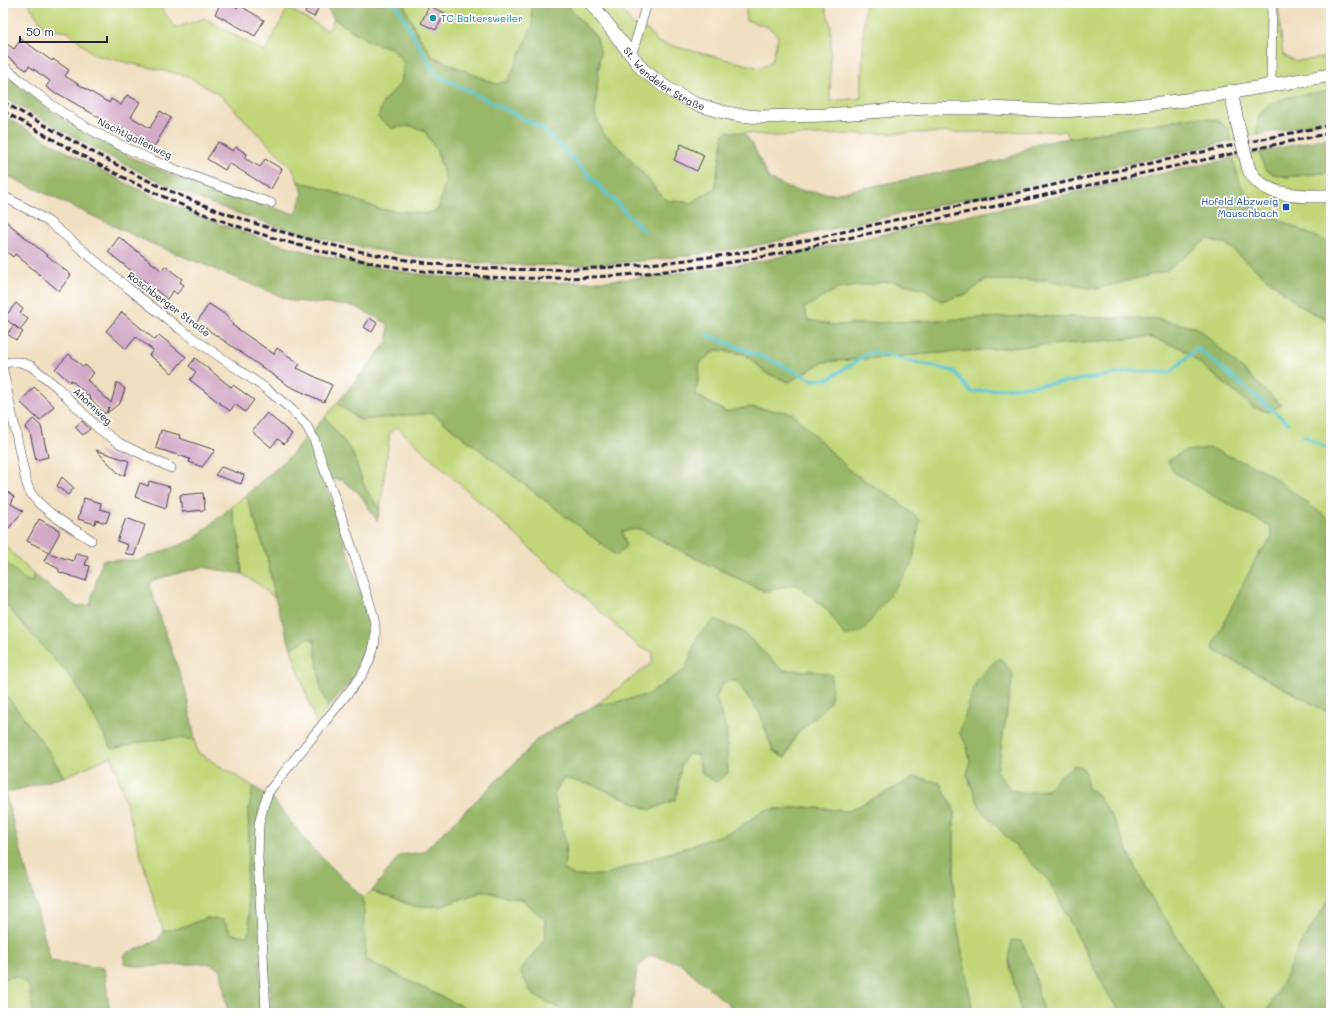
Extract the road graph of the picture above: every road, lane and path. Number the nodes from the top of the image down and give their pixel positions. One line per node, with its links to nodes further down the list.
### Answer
1 (591, 3): 4 (main road, St. Wendeler Straße)
2 (647, 3): 4 (street)
3 (1272, 3): 7 (street)
4 (629, 52): 8 (main road, St. Wendeler Straße)
5 (3, 66): 11 (street, Nachtigallenweg)
6 (1331, 75): 7 (main road, St. Wendeler Straße)
7 (1271, 85): 8 (main road, St. Wendeler Straße)
8 (1231, 91): 10 (main road, bridge)
9 (3, 196): 16 (street, Roschberger Straße)
10 (1331, 196)
11 (271, 203)
12 (3, 364): 14 (street, Ahornweg)
13 (3, 371): 15 (street)
14 (171, 468)
15 (91, 540)
16 (266, 1013)

